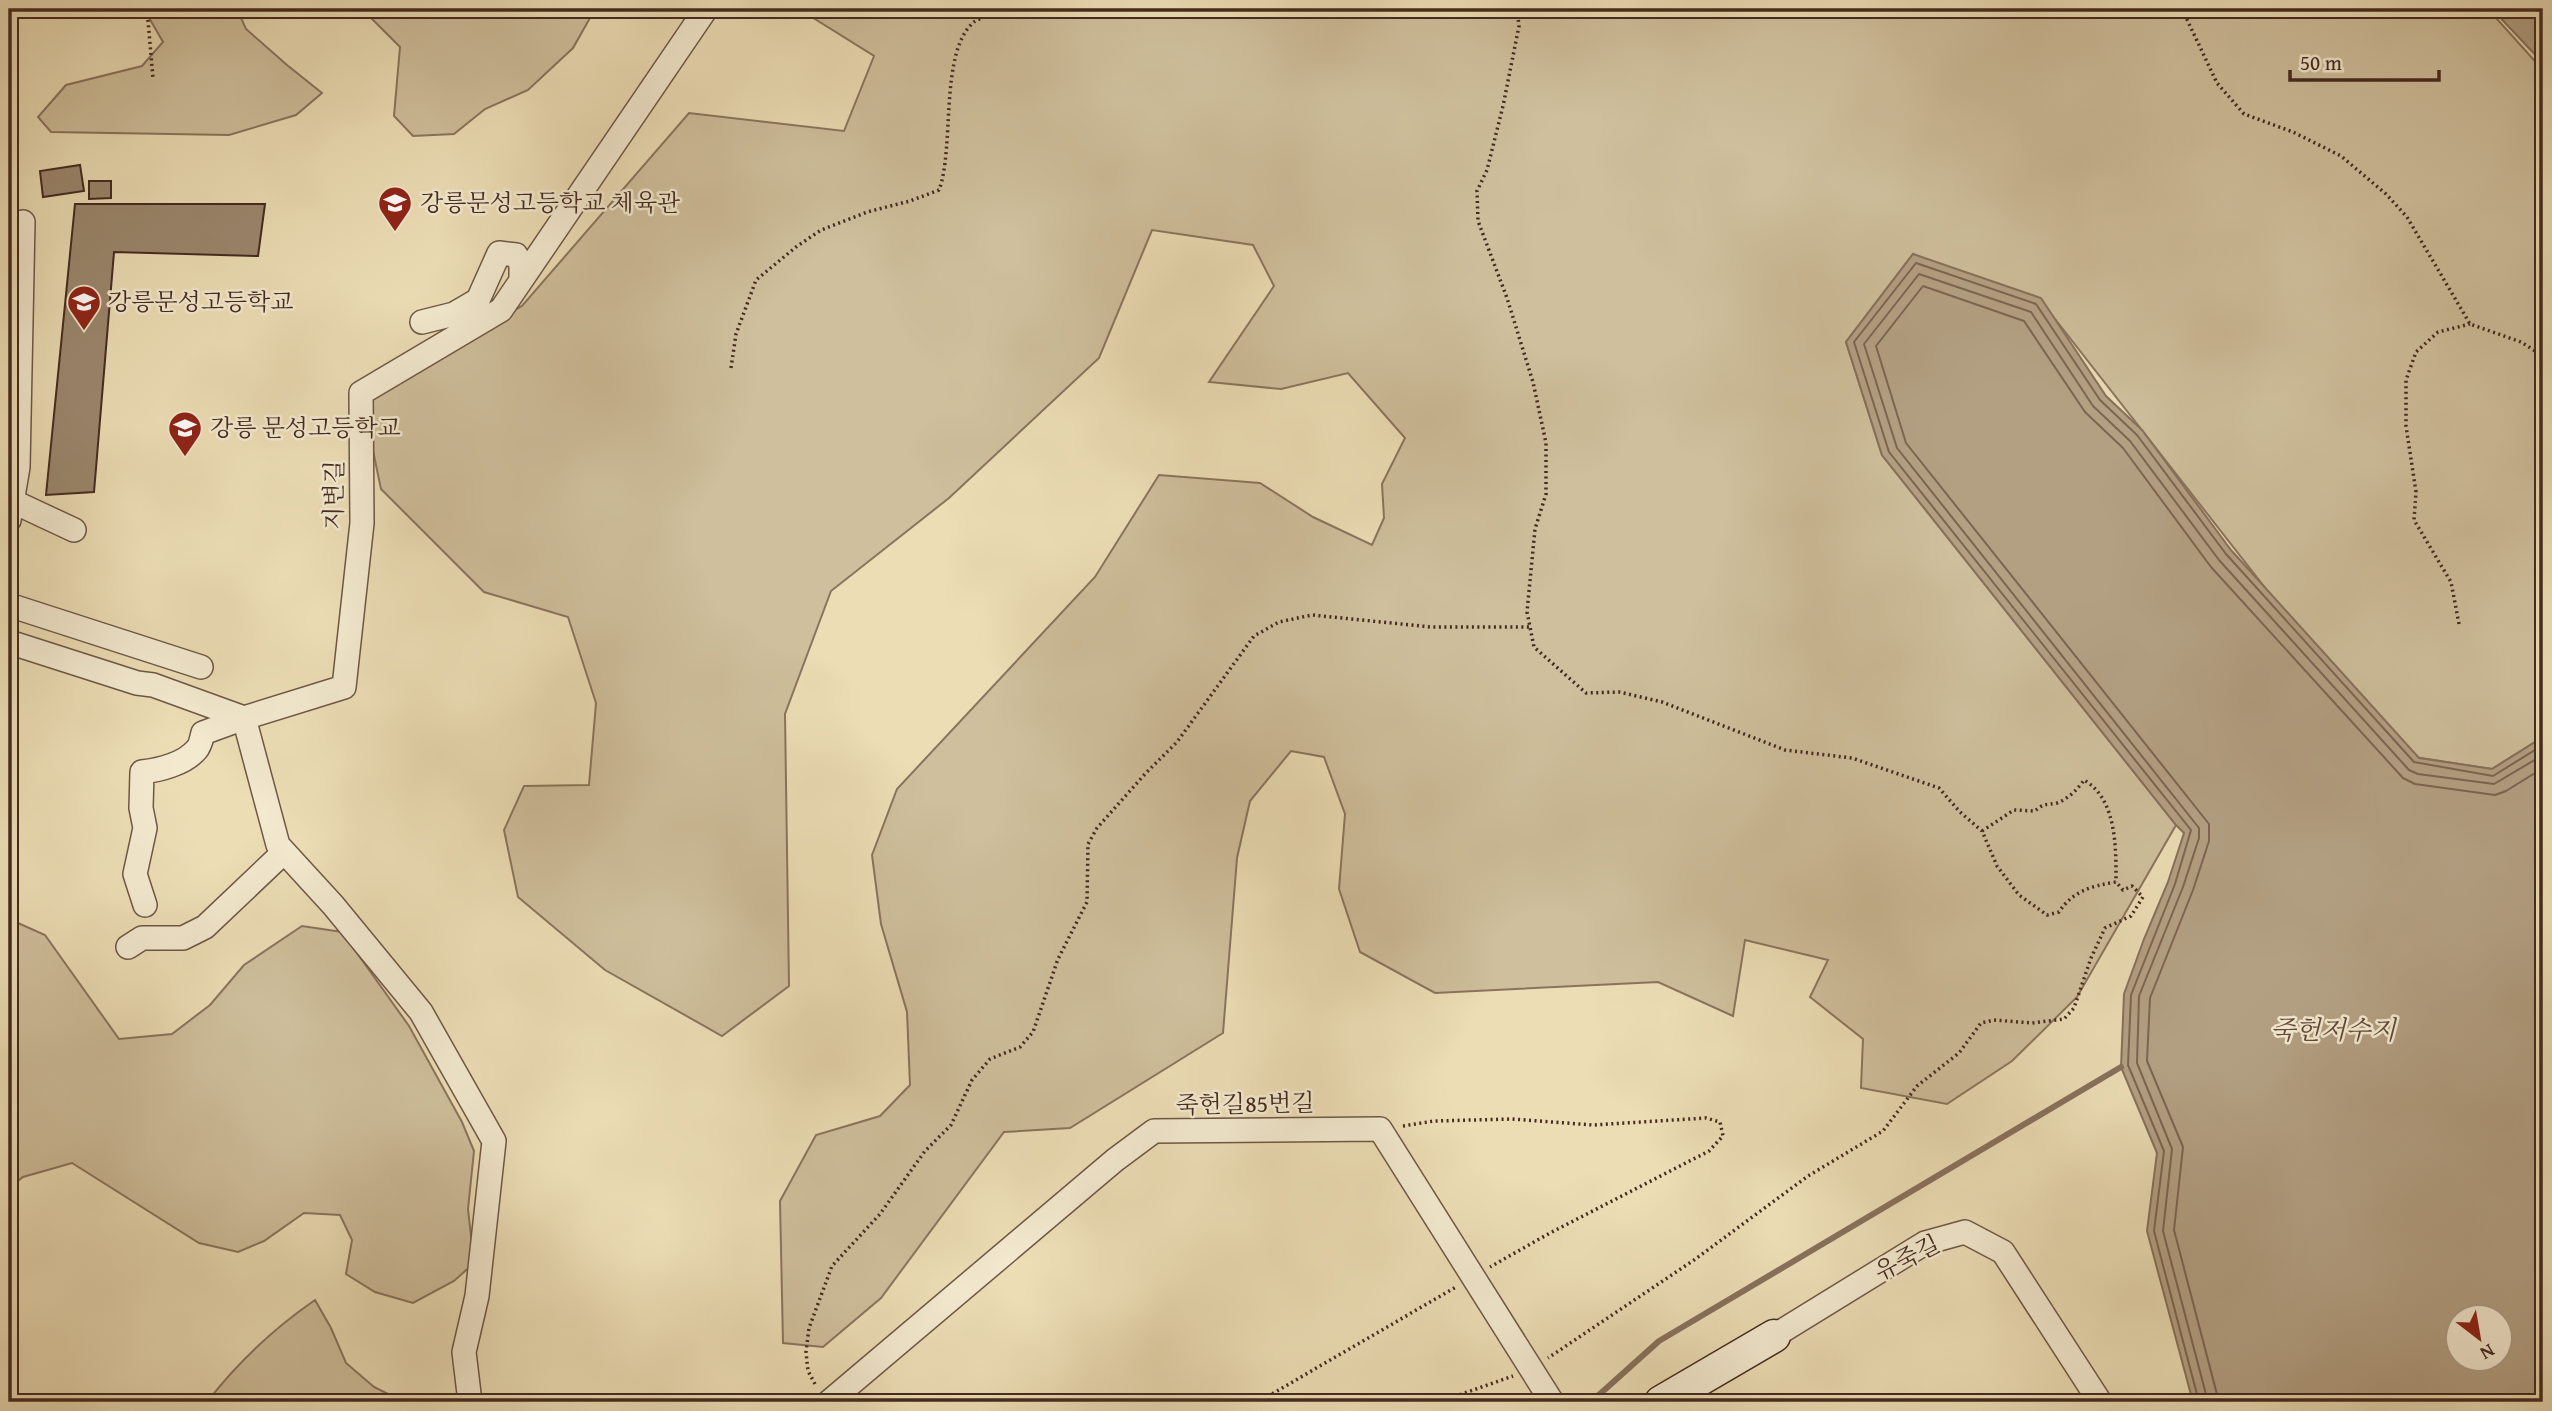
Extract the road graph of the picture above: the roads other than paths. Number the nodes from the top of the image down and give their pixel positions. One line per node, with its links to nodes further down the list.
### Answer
1 (706, 9): 3 (street, 지변길)
2 (23, 222): 5 (street)
3 (521, 279): 4 (street); 10 (street, 지변길)
4 (422, 322)
5 (10, 510): 6 (street)
6 (74, 530)
7 (9, 605): 9 (street)
8 (9, 642): 10 (street)
9 (201, 667)
10 (244, 718): 11 (street); 12 (street)
11 (284, 852): 13 (street); 16 (street)
12 (145, 905)
13 (128, 947)
14 (1774, 1336): 18 (street, 유죽길); 19 (street, 유죽길)
15 (820, 1396): 17 (street, 죽헌길85번길)
16 (470, 1402)
17 (1552, 1402)
18 (1661, 1402)
19 (2099, 1402)

